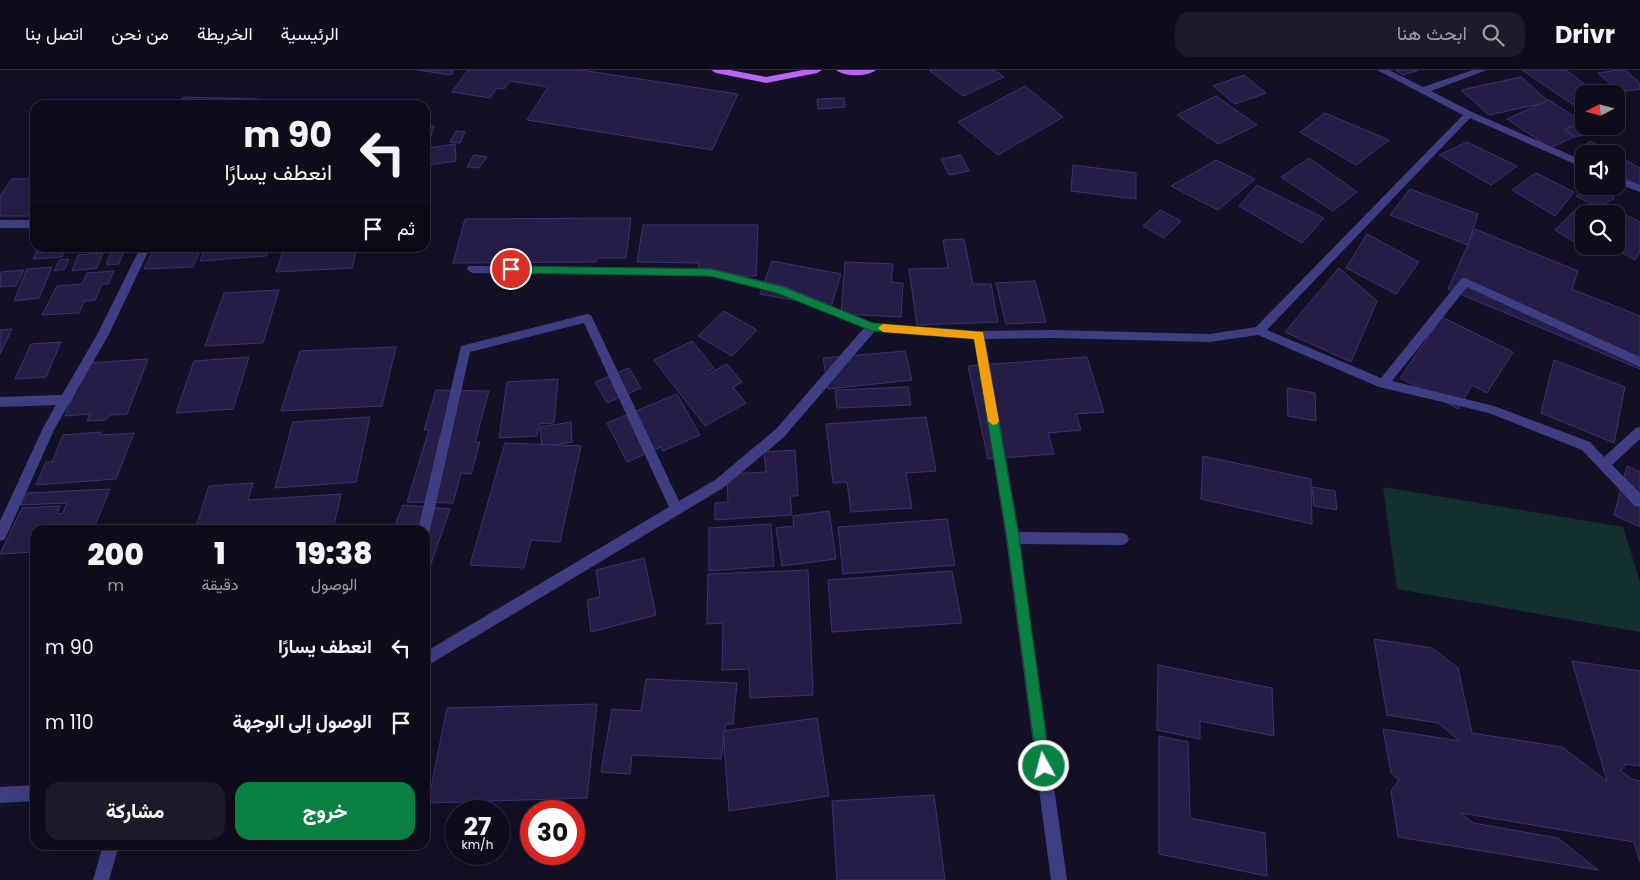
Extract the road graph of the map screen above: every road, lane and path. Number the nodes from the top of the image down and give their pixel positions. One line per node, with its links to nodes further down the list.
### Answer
1 (716, 70): 2 (main road)
2 (817, 70)
3 (841, 70): 4 (main road)
4 (871, 70)
5 (1382, 70): 7 (street)
6 (1482, 70): 7 (street)
7 (1422, 91): 8 (street)
8 (1469, 114): 9 (street); 17 (street)
9 (1575, 161)
10 (1625, 183): 11 (street)
11 (1640, 189)
12 (0, 224): 13 (street)
13 (30, 224)
14 (143, 252): 21 (street)
15 (472, 269): 16 (street)
16 (872, 327): 18 (street); 26 (street)
17 (1259, 331): 18 (street); 20 (street)
18 (979, 335): 29 (street)
19 (1640, 362): 20 (street)
20 (1383, 384): 24 (street)
21 (65, 400): 22 (street); 28 (street)
22 (0, 402)
23 (1640, 432): 24 (street)
24 (1604, 465): 25 (street)
25 (1640, 502)
26 (676, 509): 27 (street); 31 (street)
27 (425, 525)
28 (0, 535)
29 (1013, 538): 30 (street); 36 (street)
30 (1122, 539)
31 (430, 657)
32 (30, 793): 33 (street)
33 (0, 795)
34 (110, 850): 35 (street)
35 (101, 880)
36 (1059, 880)

